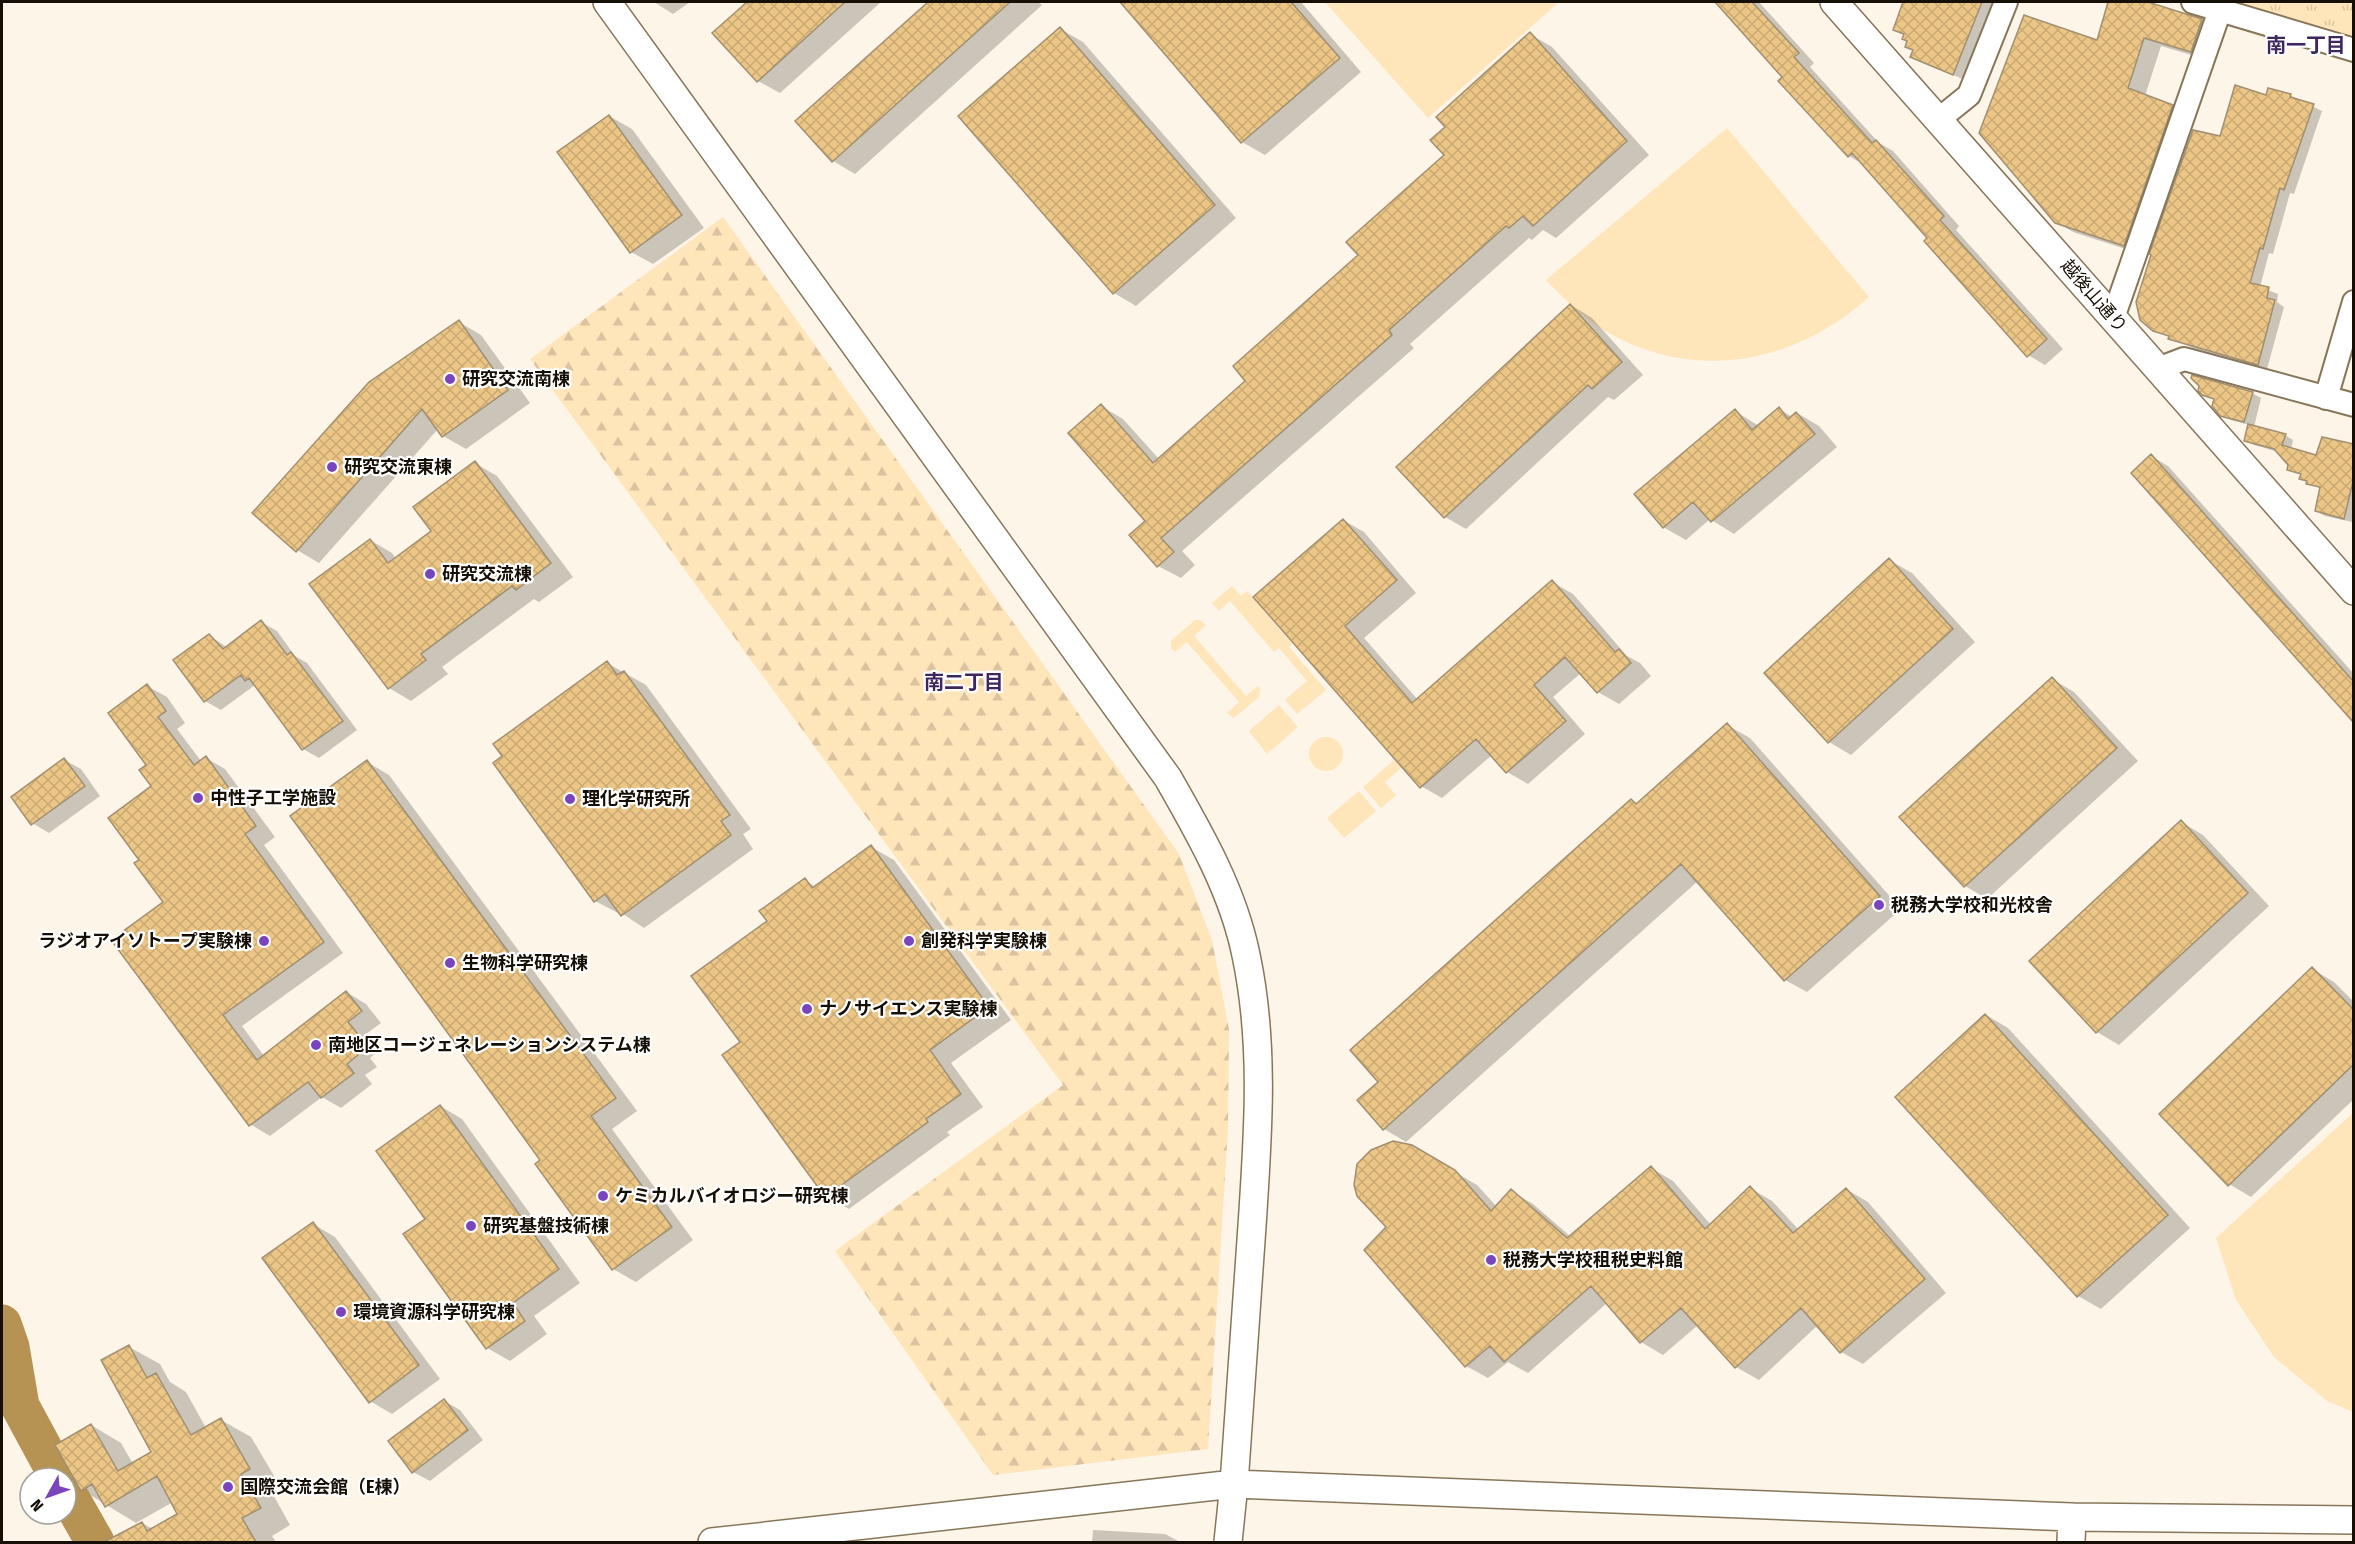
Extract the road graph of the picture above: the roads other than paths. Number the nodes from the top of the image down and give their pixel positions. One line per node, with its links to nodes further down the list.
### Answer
1 (607, 2): 14 (street)
2 (1834, 2): 7 (street, 越後山通り)
3 (2006, 2): 7 (street)
4 (2193, 2): 5 (street)
5 (2220, 10): 6 (street); 9 (street)
6 (2354, 50)
7 (1938, 120): 9 (street, 越後山通り)
8 (2354, 302): 11 (street)
9 (2113, 318): 10 (street, 越後山通り)
10 (2158, 369): 11 (street); 13 (street, 越後山通り)
11 (2326, 398): 12 (street)
12 (2354, 405)
13 (2354, 591)
14 (1234, 1484): 16 (street); 17 (street); 18 (street)
15 (2354, 1521): 16 (street)
16 (2071, 1534)
17 (712, 1542)
18 (1228, 1542)

